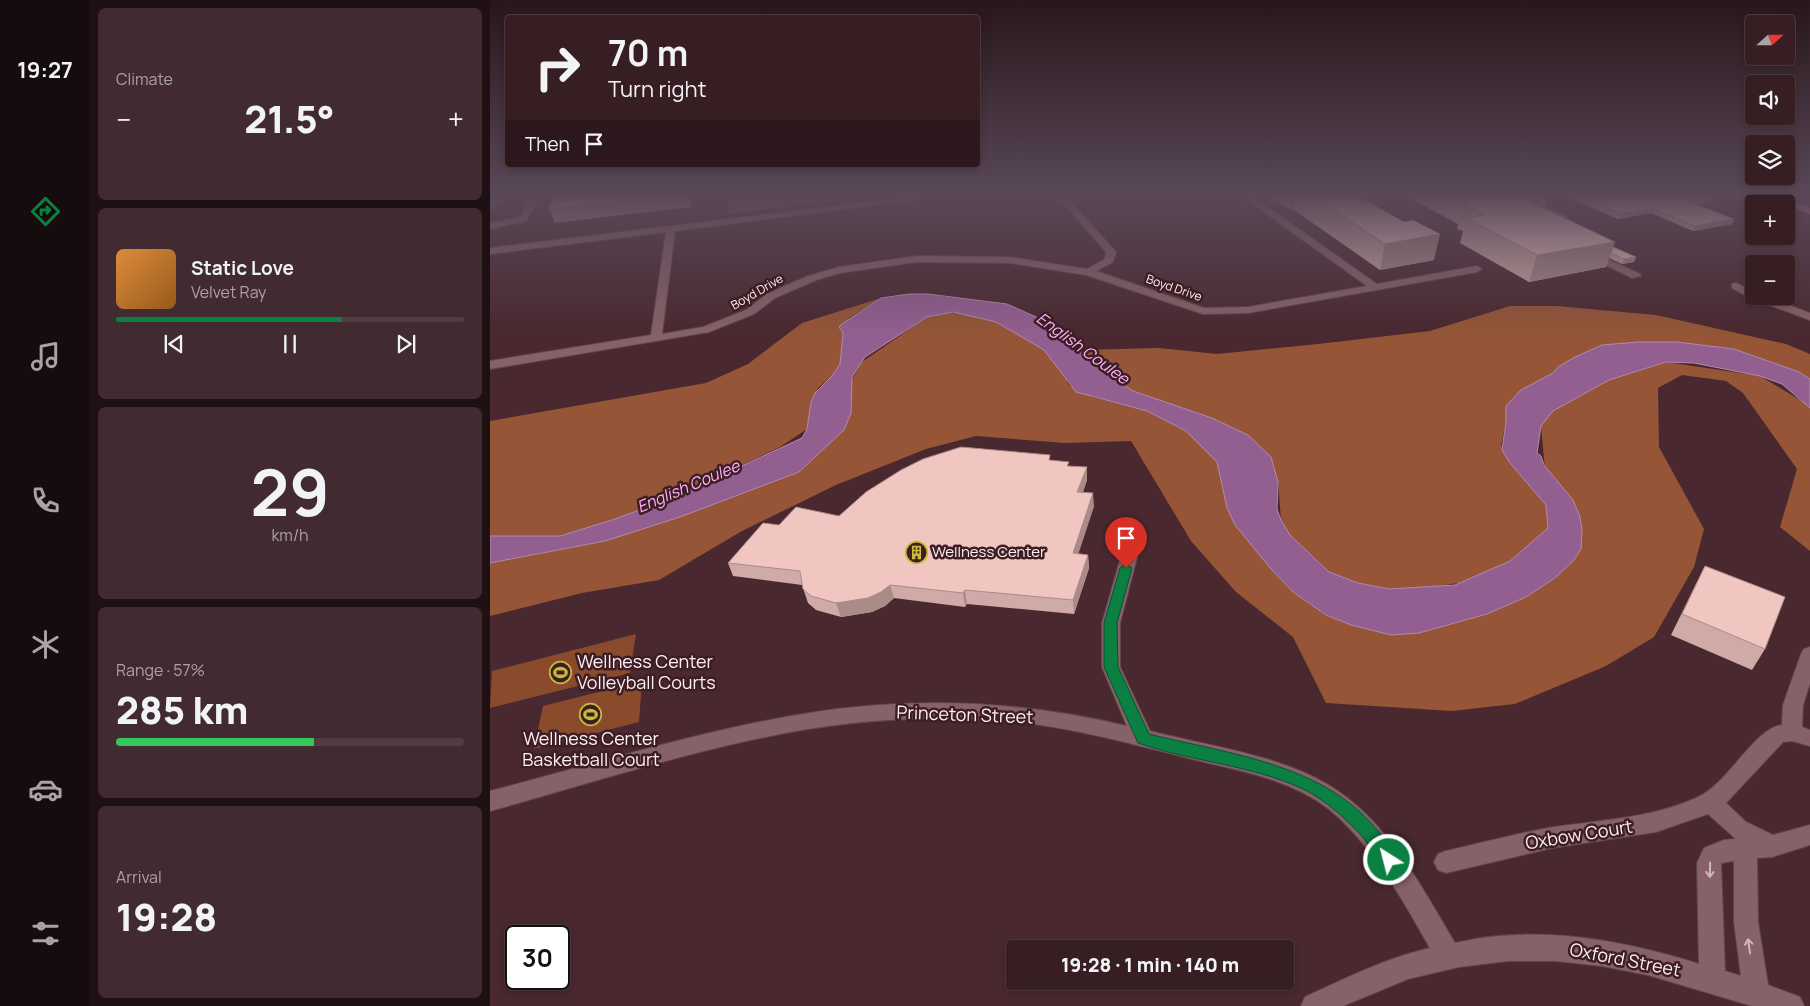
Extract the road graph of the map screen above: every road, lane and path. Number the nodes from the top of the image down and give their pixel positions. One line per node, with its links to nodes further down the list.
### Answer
1 (564, 242): 6 (street)
2 (669, 242): 15 (street)
3 (1102, 242): 8 (street)
4 (1311, 242): 11 (street)
5 (1583, 250): 9 (street)
6 (490, 251)
7 (1477, 269): 11 (street, Boyd Drive)
8 (1088, 272): 11 (street, Boyd Drive); 15 (street, Boyd Drive)
9 (1636, 276)
10 (1736, 286): 12 (street)
11 (1375, 287)
12 (1745, 291)
13 (1779, 305): 14 (street)
14 (1810, 317)
15 (656, 339): 16 (street, Boyd Drive)
16 (490, 365)
17 (1131, 550): 20 (street)
18 (1810, 654): 19 (street, Oxbow Court)
19 (1801, 735): 22 (street, Oxbow Court)
20 (1143, 739): 21 (street, Princeton Street); 27 (street, Princeton Street)
21 (490, 801)
22 (1711, 802): 24 (street); 26 (street, Oxbow Court)
23 (1810, 835): 24 (street)
24 (1772, 846): 25 (street)
25 (1745, 849): 28 (street, one-way to 28); 29 (street, one-way to 25)
26 (1446, 862)
27 (1449, 956): 28 (street, Oxford Street); 30 (street, Oxford Street)
28 (1712, 980): 29 (street, Oxford Street)
29 (1756, 994): 31 (street, Oxford Street)
30 (1314, 1006)
31 (1791, 1006)

